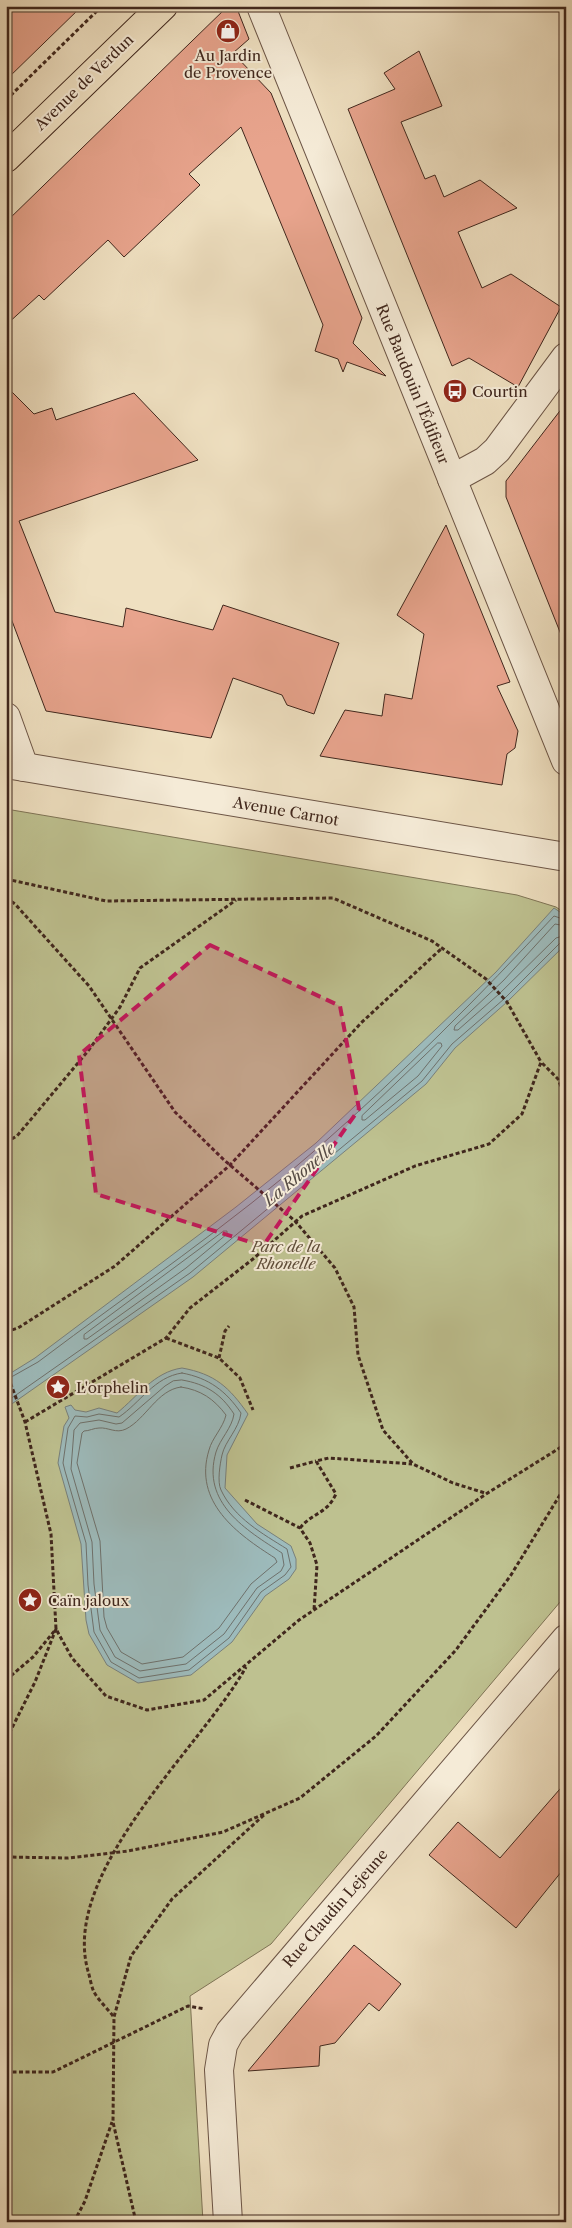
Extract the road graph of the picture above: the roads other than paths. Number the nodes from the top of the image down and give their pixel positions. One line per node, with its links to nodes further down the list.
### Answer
1 (163, 6): 3 (main road, Avenue de Verdun)
2 (261, 6): 5 (street, Rue Baudouin l'Édifieur)
3 (6, 158)
4 (566, 357): 5 (street)
5 (452, 479): 7 (street, Rue Baudouin l'Édifieur)
6 (6, 717): 8 (street)
7 (566, 761)
8 (15, 765): 9 (street, Avenue Carnot)
9 (566, 857)
10 (566, 1639): 11 (street, Rue Claudin Lejeune)
11 (228, 2222)

